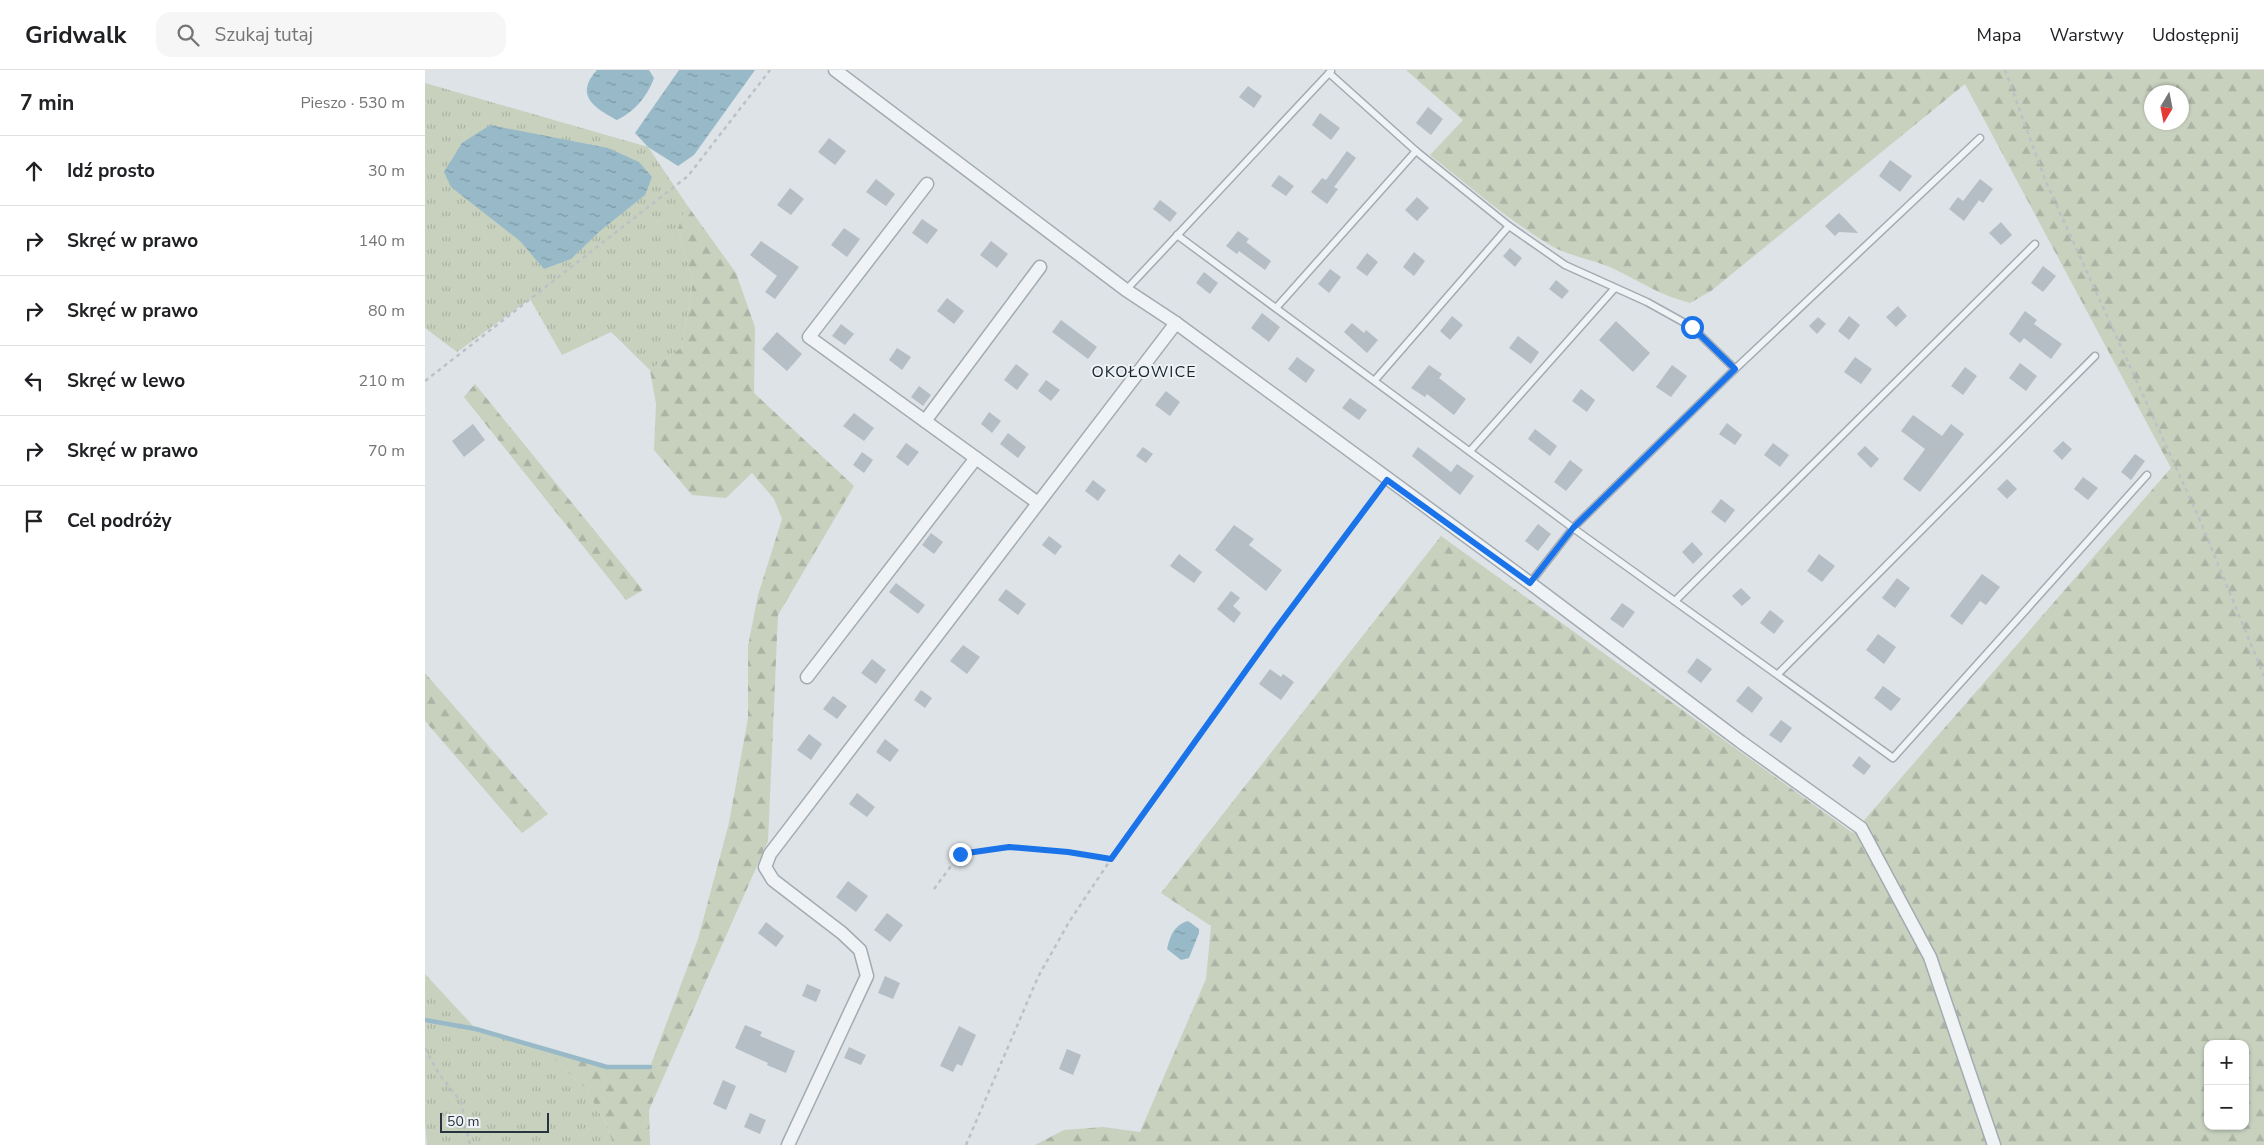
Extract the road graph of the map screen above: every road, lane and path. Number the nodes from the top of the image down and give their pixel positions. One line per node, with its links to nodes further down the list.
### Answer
1 (770, 70): 19 (path)
2 (835, 70): 13 (street)
3 (2005, 70): 30 (path)
4 (1330, 72): 6 (lane); 9 (lane)
5 (1979, 138): 17 (lane)
6 (1416, 151): 8 (lane); 14 (lane)
7 (927, 184): 20 (street)
8 (1509, 226): 12 (lane); 18 (lane)
9 (1177, 235): 13 (lane); 14 (lane)
10 (2035, 244): 28 (lane)
11 (1040, 267): 20 (street)
12 (1614, 289): 17 (lane); 21 (lane)
13 (1126, 290): 15 (street)
14 (1276, 308): 18 (lane)
15 (1176, 323): 24 (street); 25 (street)
16 (2095, 356): 29 (lane)
17 (1735, 369): 26 (lane)
18 (1375, 380): 21 (lane)
19 (425, 381)
20 (925, 421): 22 (street)
21 (1471, 451): 26 (lane)
22 (976, 458): 25 (street); 31 (street)
23 (2147, 475): 29 (lane)
24 (1387, 480): 27 (street); 32 (path)
25 (1038, 503): 36 (street)
26 (1573, 528): 27 (lane); 28 (lane)
27 (1530, 583): 38 (street)
28 (1675, 601): 29 (lane)
29 (1778, 674)
30 (2264, 676)
31 (807, 677)
32 (1111, 859): 33 (path); 37 (path)
33 (934, 889)
34 (425, 1048): 35 (path)
35 (470, 1145)
36 (788, 1145)
37 (966, 1145)
38 (1994, 1145)

